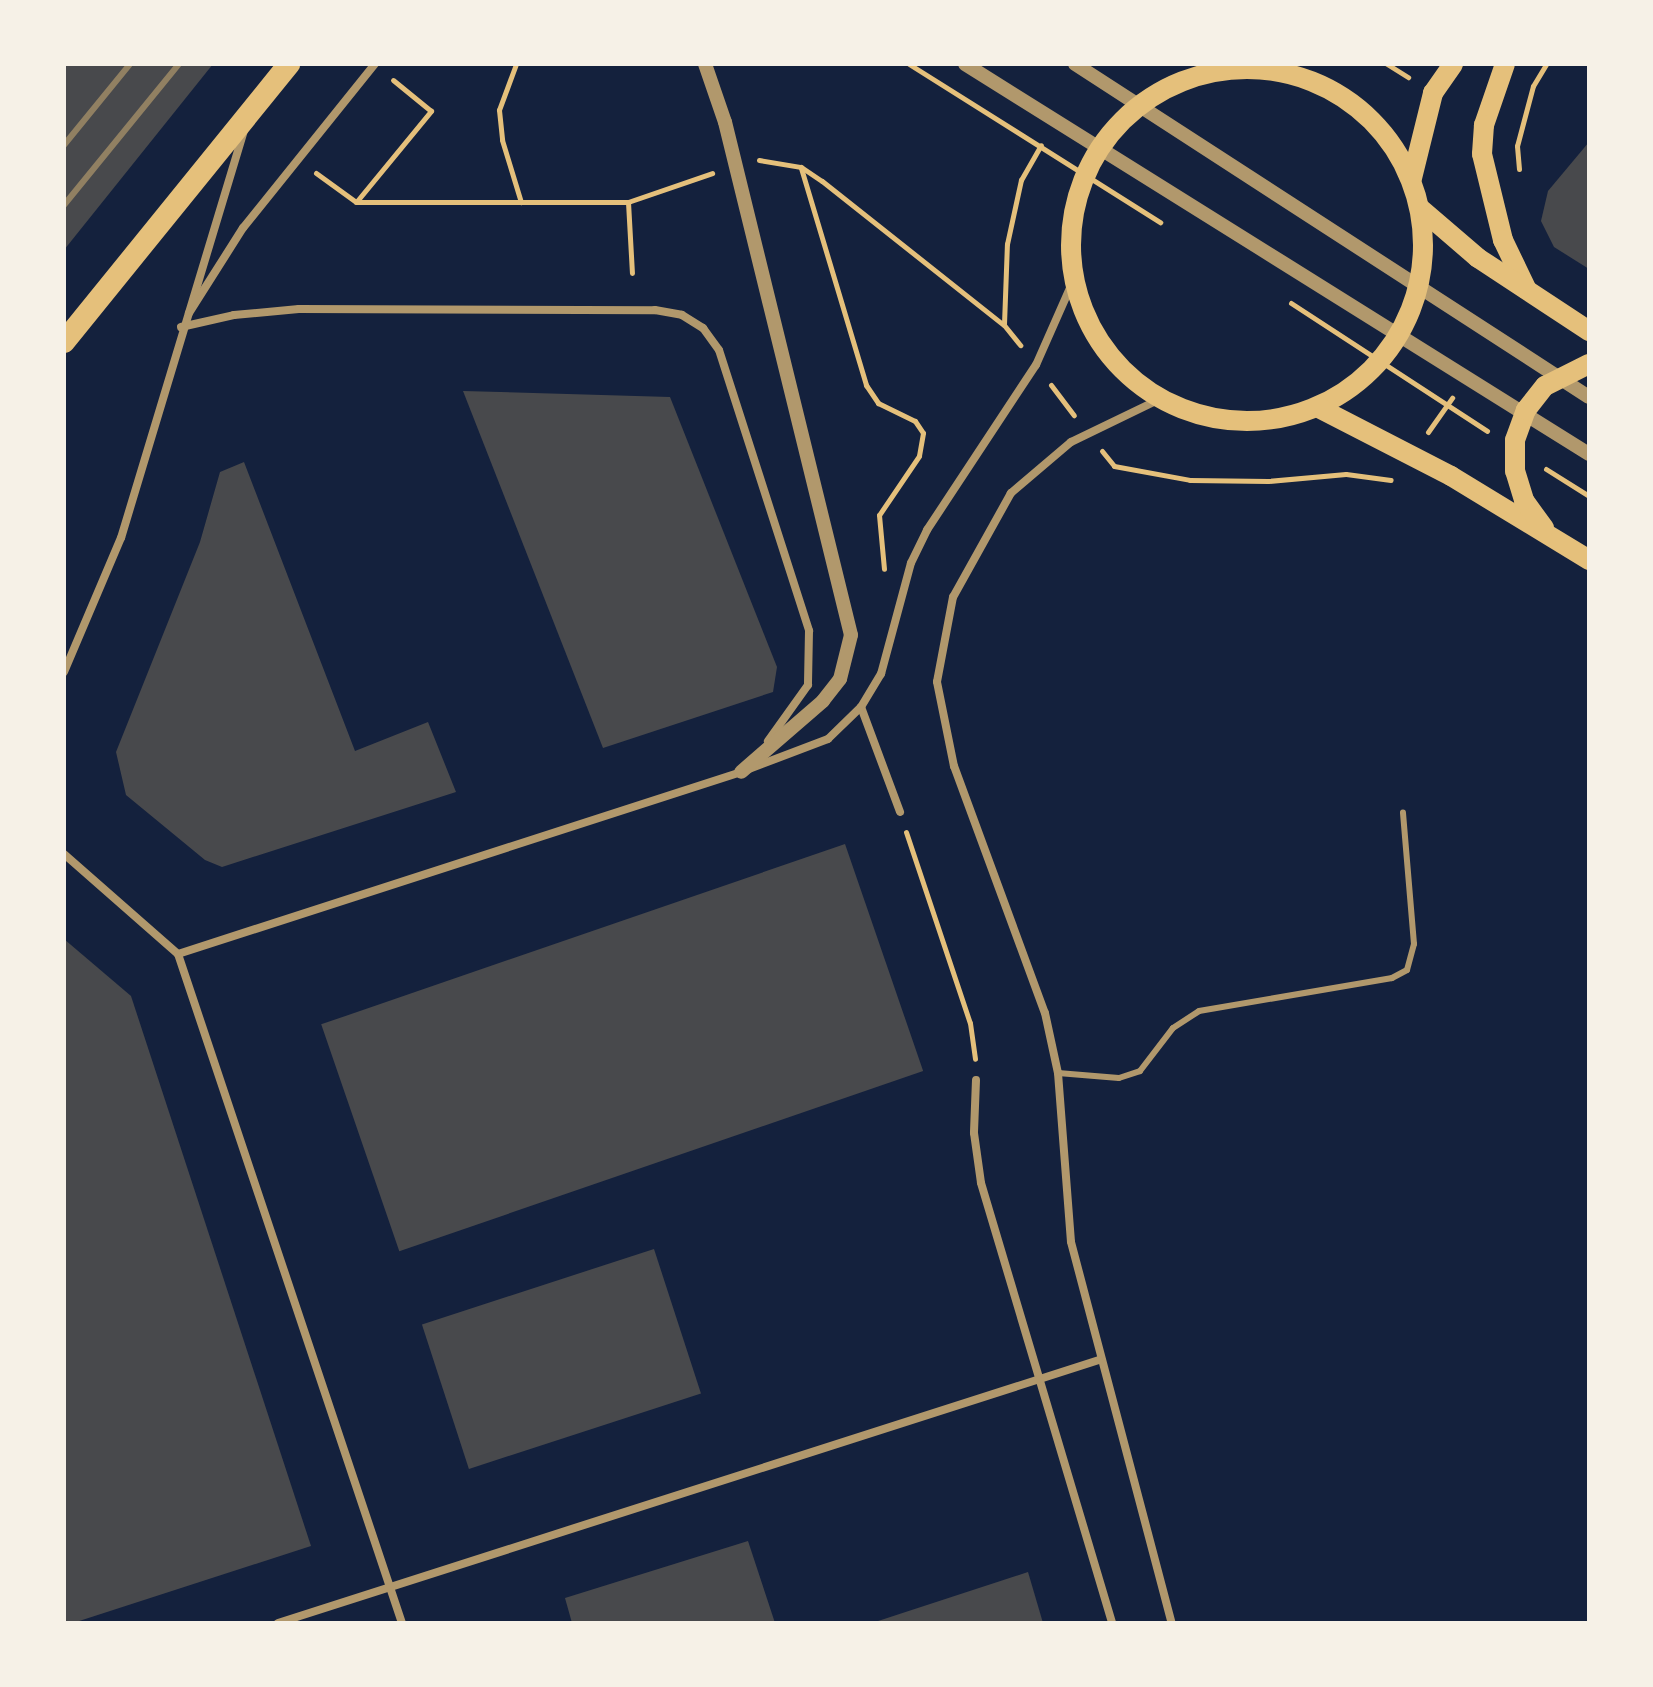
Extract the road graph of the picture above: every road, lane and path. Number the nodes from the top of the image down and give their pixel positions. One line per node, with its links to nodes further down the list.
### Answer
1 (289, 64): 13 (highway)
2 (375, 64): 16 (street)
3 (516, 64): 22 (path)
4 (705, 64): 50 (street)
5 (909, 64): 25 (path)
6 (965, 64): 41 (street)
7 (1075, 64): 36 (street)
8 (1453, 64): 20 (main road)
9 (1505, 64): 28 (main road)
10 (1546, 64): 15 (path)
11 (1256, 66): 20 (main road); 27 (main road)
12 (385, 73): 21 (path)
13 (249, 113): 31 (street); 33 (highway)
14 (1043, 142): 30 (path)
15 (1517, 146)
16 (297, 159): 21 (path); 31 (street)
17 (749, 160): 18 (path)
18 (801, 167): 30 (path); 47 (path)
19 (722, 169): 23 (path)
20 (1412, 178): 24 (main road)
21 (356, 202): 22 (path)
22 (521, 202): 23 (path)
23 (628, 202): 26 (path)
24 (1421, 209): 28 (main road); 38 (main road)
25 (1163, 223)
26 (632, 273)
27 (1073, 281): 35 (street); 37 (main road)
28 (1527, 290): 32 (main road)
29 (1281, 297): 39 (path)
30 (1004, 325): 35 (path)
31 (181, 327): 48 (street); 50 (street)
32 (1589, 331)
33 (64, 342)
34 (1589, 364): 45 (main road)
35 (1036, 365): 40 (path); 49 (street)
36 (1589, 397)
37 (1160, 399): 38 (main road); 40 (street)
38 (1317, 407): 45 (main road)
39 (1491, 433)
40 (1089, 434): 43 (path); 55 (street)
41 (1589, 454)
42 (1543, 467): 44 (path)
43 (1394, 481)
44 (1589, 496)
45 (1551, 537): 46 (main road)
46 (1589, 560)
47 (884, 573)
48 (64, 672)
49 (861, 707): 50 (street); 51 (street)
50 (741, 772): 54 (street)
51 (900, 812): 56 (path)
52 (1403, 812): 55 (lane)
53 (64, 854): 54 (street)
54 (178, 954): 59 (street)
55 (1058, 1073): 57 (street)
56 (976, 1080): 58 (street)
57 (1099, 1360): 58 (street); 63 (street)
58 (1038, 1380): 59 (street); 62 (street)
59 (390, 1587): 60 (street); 61 (street)
60 (278, 1623)
61 (402, 1623)
62 (1112, 1623)
63 (1172, 1623)

